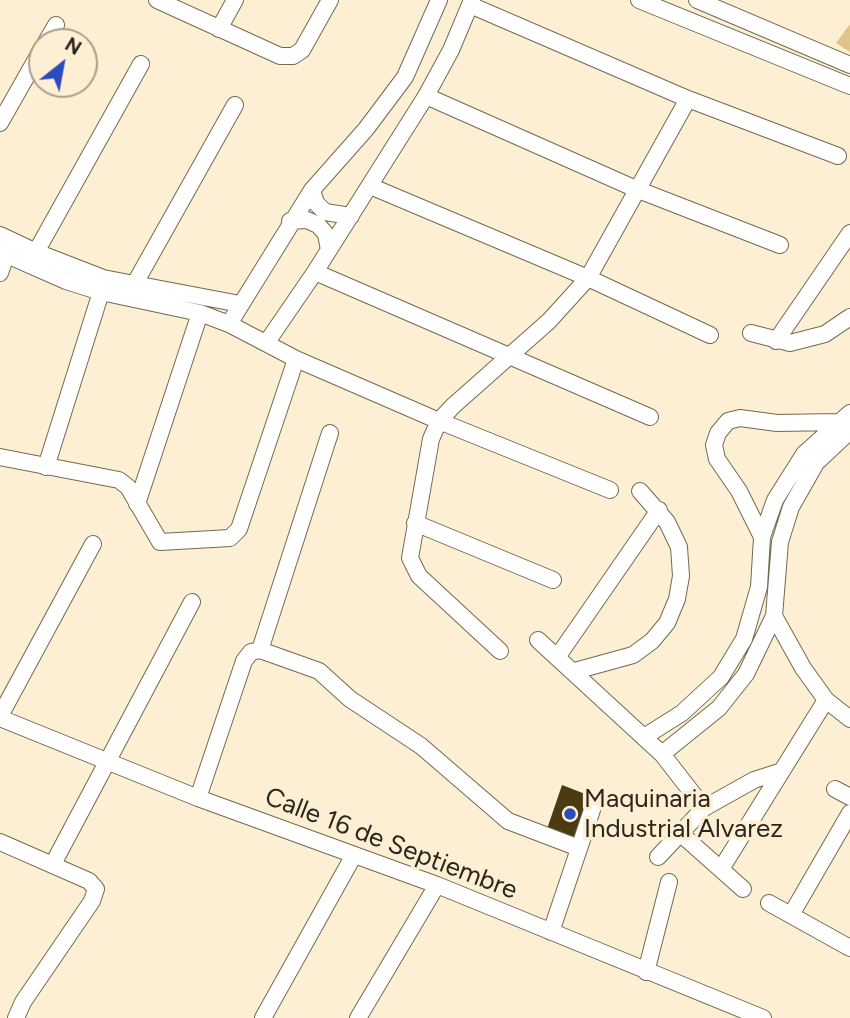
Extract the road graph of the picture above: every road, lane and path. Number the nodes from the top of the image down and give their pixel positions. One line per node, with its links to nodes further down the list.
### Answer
1 (157, 0): 12 (street)
2 (235, 0): 12 (street)
3 (330, 0): 12 (street)
4 (439, 0): 13 (street)
5 (639, 0): 9 (street)
6 (690, 0): 9 (street)
7 (697, 0): 17 (street)
8 (471, 3): 14 (street); 22 (street)
9 (682, 18): 20 (street)
10 (56, 25): 11 (street)
11 (54, 28)
12 (219, 29)
13 (425, 39): 14 (street); 15 (street)
14 (451, 50): 18 (street)
15 (417, 57): 18 (street); 27 (street)
16 (141, 64): 35 (street)
17 (850, 65)
18 (440, 71): 21 (street)
19 (28, 74): 24 (street)
20 (850, 86)
21 (426, 96): 26 (street); 28 (street)
22 (688, 99): 25 (street); 28 (street)
23 (235, 105): 41 (street)
24 (0, 123)
25 (838, 156)
26 (370, 186): 29 (street); 40 (street)
27 (312, 190): 29 (street); 30 (street)
28 (636, 190): 33 (street); 40 (street)
29 (351, 216): 34 (street)
30 (290, 221): 34 (street); 43 (street)
31 (850, 233): 49 (street)
32 (0, 235): 35 (street)
33 (780, 245)
34 (329, 250): 37 (street)
35 (36, 252): 39 (street)
36 (3, 254): 38 (street); 39 (street)
37 (315, 272): 50 (street); 51 (street)
38 (0, 273)
39 (68, 274): 41 (street); 42 (street)
40 (587, 278): 48 (street); 51 (street)
41 (134, 285): 43 (street)
42 (101, 292): 44 (street); 58 (street)
43 (240, 304): 46 (street)
44 (200, 313): 46 (street); 61 (street)
45 (850, 317): 49 (street)
46 (229, 324): 50 (street)
47 (751, 333): 49 (street)
48 (710, 335)
49 (776, 341)
50 (267, 342): 52 (street)
51 (509, 357): 53 (street); 54 (street)
52 (296, 359): 54 (street); 61 (street)
53 (650, 417)
54 (439, 421): 59 (street); 63 (street)
55 (846, 422): 64 (street); 64 (street); 67 (street)
56 (330, 433): 72 (street)
57 (0, 457): 58 (street)
58 (46, 467): 61 (street)
59 (610, 490)
60 (640, 491): 62 (street)
61 (138, 504)
62 (659, 510): 74 (street); 75 (street)
63 (415, 523): 68 (street); 73 (street)
64 (762, 537): 66 (street)
65 (93, 544): 77 (street)
66 (760, 572): 67 (street); 79 (street)
67 (778, 573): 70 (street)
68 (553, 580)
69 (192, 602): 81 (street)
70 (774, 616): 76 (street); 80 (street)
71 (538, 640): 74 (street)
72 (260, 650): 83 (street); 89 (street)
73 (500, 651)
74 (558, 656): 75 (street)
75 (575, 671): 79 (street)
76 (826, 700): 78 (street); 82 (street)
77 (0, 717): 81 (street, Calle 16 de Septiembre)
78 (850, 719)
79 (644, 737): 80 (street)
80 (662, 754): 84 (street)
81 (109, 761): 83 (street, Calle 16 de Septiembre); 92 (street)
82 (782, 771): 84 (street); 93 (street)
83 (198, 798): 90 (street, Calle 16 de Septiembre)
84 (704, 808): 87 (street)
85 (592, 810): 89 (street)
86 (850, 813): 98 (street)
87 (681, 834): 91 (street); 93 (street)
88 (0, 842): 92 (street)
89 (579, 848): 99 (street)
90 (354, 855): 95 (street, Calle 16 de Septiembre); 103 (street)
91 (658, 857)
92 (53, 863): 102 (street)
93 (721, 869): 96 (street)
94 (669, 882): 101 (street)
95 (437, 885): 99 (street, Calle 16 de Septiembre); 104 (street)
96 (743, 889)
97 (769, 903): 98 (street)
98 (790, 915): 100 (street)
99 (551, 932): 101 (street, Calle 16 de Septiembre)
100 (850, 948)
101 (646, 972): 105 (street, Calle 16 de Septiembre)
102 (16, 1018)
103 (263, 1018)
104 (358, 1018)
105 (763, 1018)

